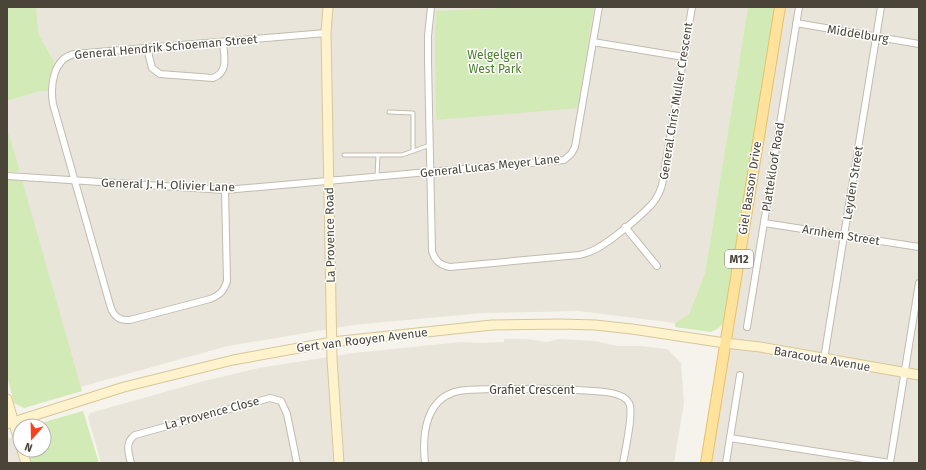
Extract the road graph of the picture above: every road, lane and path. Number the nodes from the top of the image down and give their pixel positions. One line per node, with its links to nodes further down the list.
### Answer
1 (328, 7): 9 (street, La Provence Road)
2 (431, 7): 17 (street, General Chris Muller Crescent)
3 (598, 7): 12 (street, General Lucas Meyer Lane)
4 (692, 7): 15 (street, General Chris Muller Crescent)
5 (780, 7): 35 (main road, Giel Basson Drive / M12)
6 (799, 7): 8 (street, Plattekloof Road)
7 (882, 7): 10 (street, Leyden Street)
8 (796, 24): 10 (street, Middelburg); 27 (street, Plattekloof Road)
9 (326, 33): 11 (street, General Hendrik Schoeman Street); 25 (street, La Provence Road)
10 (877, 37): 13 (street, Middelburg); 29 (street, Leyden Street)
11 (223, 42): 14 (street, General Hendrik Schoeman Street); 14 (street)
12 (593, 42): 15 (street); 21 (street, General Lucas Meyer Lane)
13 (919, 44)
14 (147, 48): 24 (street, General Hendrik Schoeman Street)
15 (684, 57): 28 (street, General Chris Muller Crescent)
16 (389, 112): 18 (lane)
17 (430, 145): 18 (lane); 21 (street, General Chris Muller Crescent)
18 (413, 151): 20 (lane)
19 (344, 155): 20 (lane)
20 (378, 155): 23 (lane)
21 (430, 172): 23 (street, General Lucas Meyer Lane); 28 (street, General Chris Muller Crescent)
22 (7, 176): 24 (street, General J. H. Olivier Lane)
23 (377, 176): 25 (street, General Lucas Meyer Lane)
24 (75, 180): 26 (street, General J. H. Olivier Lane); 26 (street, General Hendrik Schoeman Street)
25 (329, 180): 26 (street, General J. H. Olivier Lane); 34 (street, La Provence Road)
26 (224, 190)
27 (764, 223): 29 (street, Arnhem Street); 33 (street, Plattekloof Road)
28 (625, 227): 31 (street)
29 (844, 235): 30 (street, Arnhem Street); 36 (street, Leyden Street)
30 (919, 247)
31 (657, 266)
32 (919, 283): 37 (street)
33 (747, 327)
34 (332, 342): 35 (street, Gert van Rooyen Avenue); 41 (street, Gert van Rooyen Avenue); 45 (street, La Provence Road)
35 (725, 343): 36 (street, Baracouta Avenue); 48 (main road, Giel Basson Drive / M12)
36 (824, 360): 37 (street, Baracouta Avenue)
37 (905, 373): 39 (street, Baracouta Avenue); 50 (street)
38 (740, 375): 42 (street)
39 (919, 375)
40 (7, 399): 41 (street)
41 (10, 423)
42 (730, 438): 49 (street); 50 (street)
43 (131, 463): 44 (street, La Provence Close)
44 (297, 463)
45 (339, 463)
46 (425, 463): 47 (street, Grafiet Crescent)
47 (623, 463)
48 (706, 463)
49 (726, 463)
50 (890, 463)

